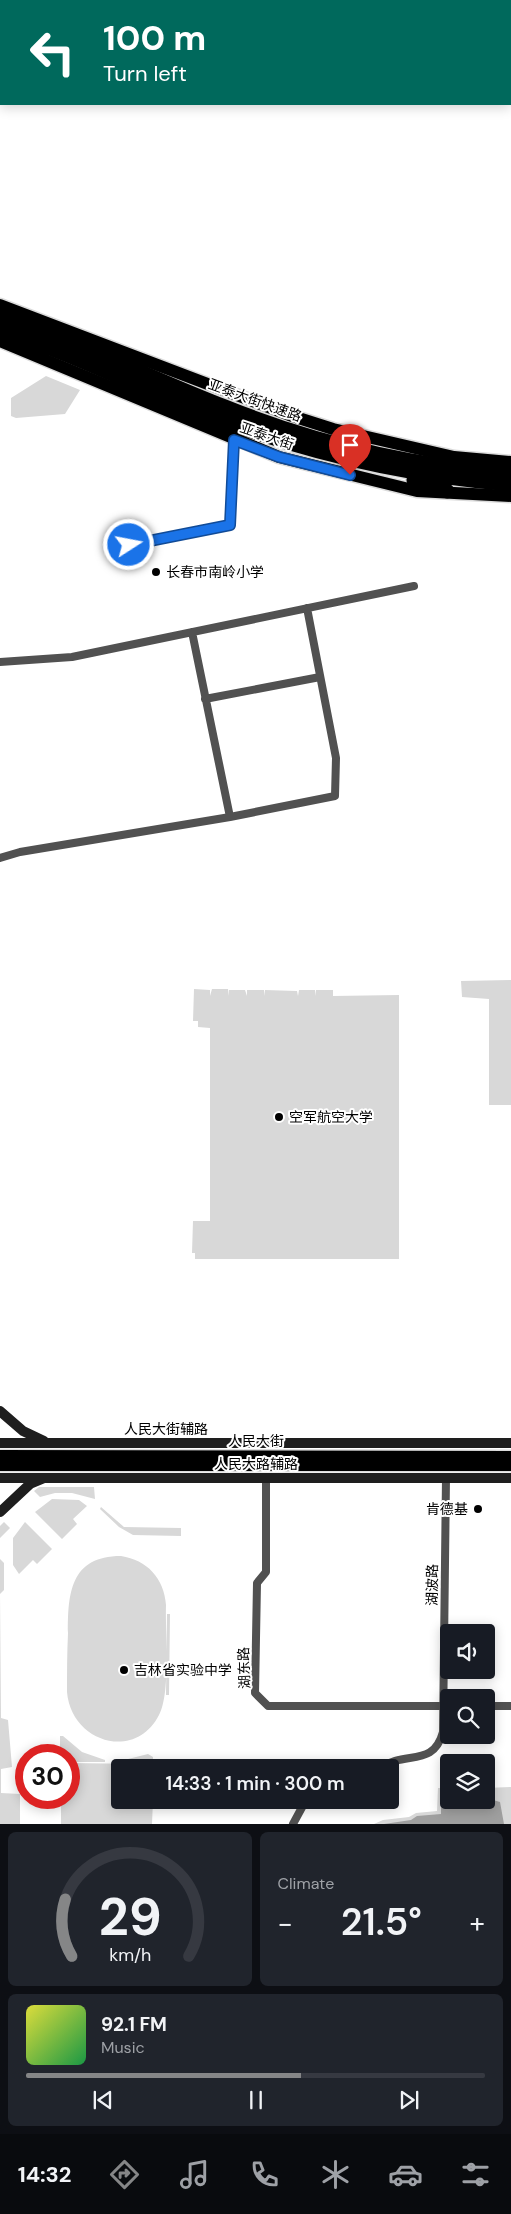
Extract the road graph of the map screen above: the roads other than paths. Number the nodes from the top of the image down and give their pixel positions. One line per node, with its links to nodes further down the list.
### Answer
1 (0, 305): 10 (main road, 亚泰大街)
2 (0, 317): 7 (highway, 亚泰大街快速路)
3 (0, 330): 7 (highway, 亚泰大街快速路)
4 (0, 341): 5 (main road, 亚泰大街)
5 (21, 349): 6 (main road); 9 (main road, 亚泰大街)
6 (0, 354)
7 (266, 429): 8 (highway, 亚泰大街快速路)
8 (286, 435): 10 (highway); 12 (highway, 亚泰大街快速路); 13 (highway, 亚泰大街快速路); 14 (highway)
9 (234, 440): 14 (main road, 亚泰大街); 16 (street)
10 (454, 457): 11 (main road, 亚泰大街)
11 (511, 462)
12 (511, 474)
13 (511, 484)
14 (446, 491): 15 (main road, 亚泰大街)
15 (511, 496)
16 (129, 545)
17 (414, 586): 18 (street)
18 (307, 608): 19 (street); 21 (street)
19 (192, 632): 20 (street); 22 (street)
20 (0, 662)
21 (320, 677): 22 (street); 23 (street)
22 (205, 699): 23 (street)
23 (230, 817): 24 (street)
24 (0, 858)
25 (0, 1411): 27 (main road)
26 (0, 1443): 27 (main road, 人民大街辅路)
27 (55, 1443): 28 (main road, 人民大街辅路)
28 (511, 1444)
29 (0, 1456): 30 (main road, 人民大街)
30 (511, 1456)
31 (0, 1465): 32 (main road, 人民大街)
32 (511, 1465)
33 (0, 1478): 34 (main road, 人民大路辅路)
34 (52, 1478): 35 (main road, 人民大路辅路); 38 (main road)
35 (266, 1478): 36 (main road, 人民大路辅路); 40 (street, 湖东路)
36 (446, 1478): 37 (main road, 人民大路辅路); 39 (street, 湖波路)
37 (511, 1478)
38 (0, 1512)
39 (446, 1689)
40 (440, 1706)
41 (495, 1706): 42 (street)
42 (511, 1706)
43 (440, 1744): 44 (street, 湖波路)
44 (398, 1759)
45 (302, 1809): 46 (street)
46 (294, 1824)

